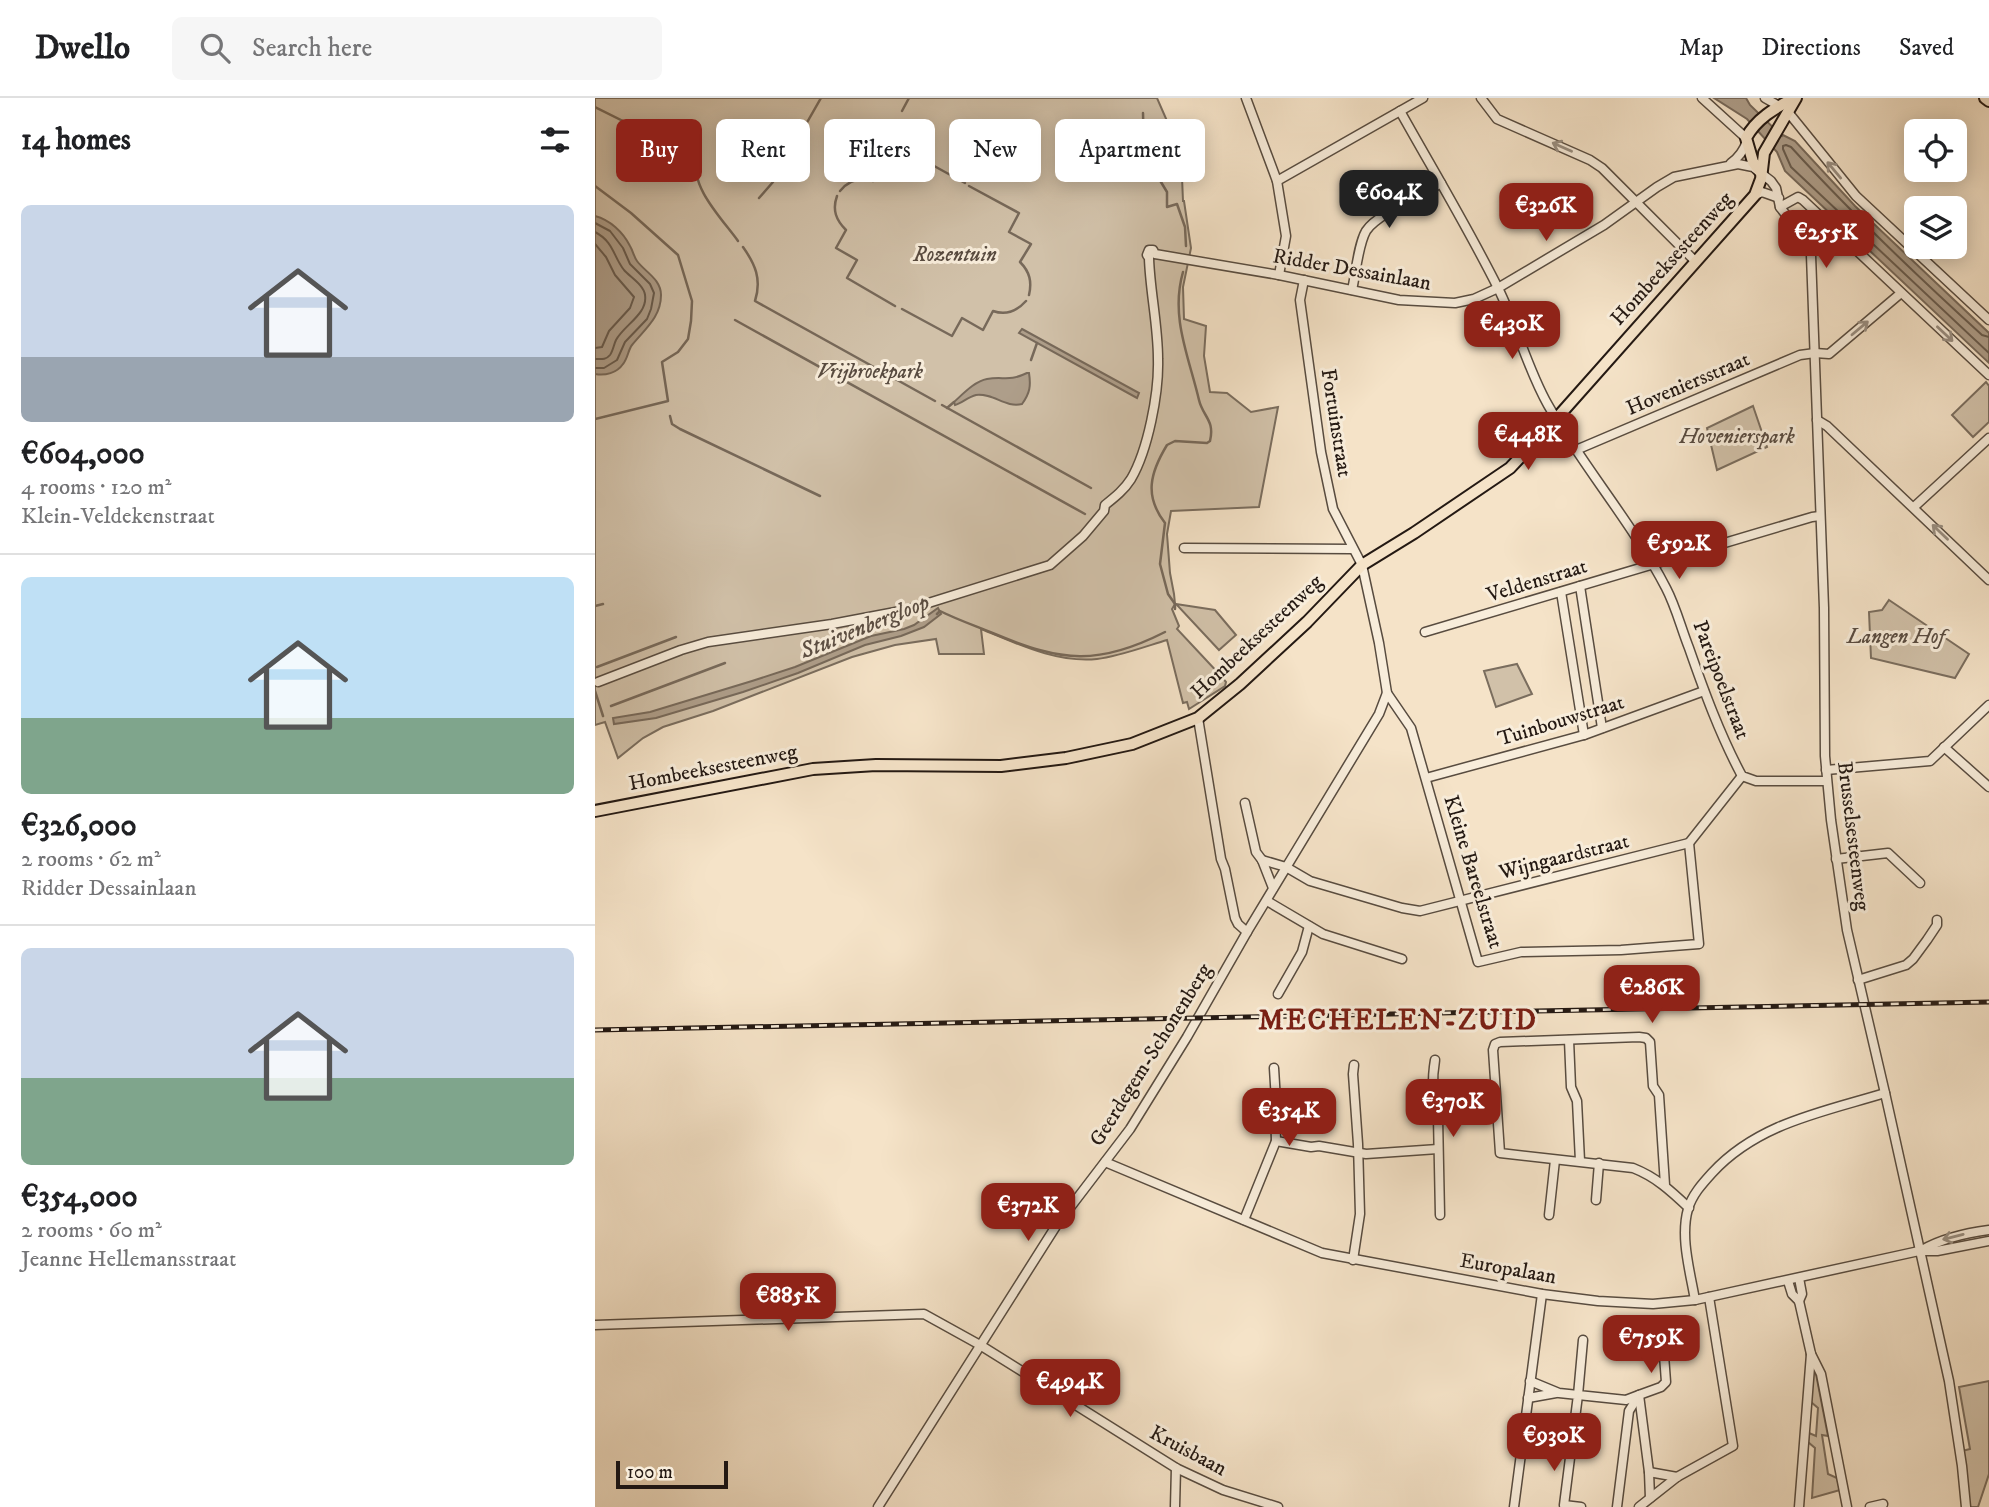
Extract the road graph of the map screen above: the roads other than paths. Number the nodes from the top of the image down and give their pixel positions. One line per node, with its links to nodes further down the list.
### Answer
1 (1246, 98): 12 (street)
2 (1423, 98): 8 (street)
3 (1481, 98): 16 (street, one-way to 3)
4 (1702, 98): 9 (street)
5 (1765, 98): 7 (street)
6 (1795, 98): 7 (main road)
7 (1783, 109): 9 (main road); 11 (main road, Hombeeksesteenweg); 24 (street, one-way to 7)
8 (1400, 111): 12 (street); 13 (street, Pareipoelstraat)
9 (1748, 136): 10 (street); 11 (main road)
10 (1728, 164): 11 (street, Ridder Dessainlaan); 16 (street, Ridder Dessainlaan)
11 (1761, 173): 14 (main road, Hombeeksesteenweg); 15 (street)
12 (1277, 181): 19 (street)
13 (1441, 183): 21 (street, Pareipoelstraat); 22 (street)
14 (1755, 195): 15 (street, Hombeeksesteenweg); 18 (main road, Hombeeksesteenweg)
15 (1779, 198): 17 (street)
16 (1636, 202): 18 (street); 21 (street, Ridder Dessainlaan)
17 (1780, 207): 23 (street); 25 (street, Brusselsesteenweg)
18 (1695, 261): 27 (main road, Hombeeksesteenweg)
19 (1279, 275): 20 (street, Ridder Dessainlaan); 41 (street, Ridder Dessainlaan)
20 (1304, 280): 22 (street, Ridder Dessainlaan); 34 (street, Fortuinstraat)
21 (1498, 288): 22 (street, Ridder Dessainlaan); 27 (street, Pareipoelstraat)
22 (1352, 290)
23 (1901, 293): 25 (street, Hoveniersstraat, one-way to 23); 26 (street, one-way to 26)
24 (1989, 320)
25 (1815, 353): 28 (street, Brusselsesteenweg); 30 (street, Hoveniersstraat)
26 (1989, 375)
27 (1556, 419): 30 (street, Pareipoelstraat); 36 (main road, Hombeeksesteenweg)
28 (1817, 420): 31 (street); 32 (street, Brusselsesteenweg)
29 (1989, 438): 31 (street)
30 (1576, 450): 35 (street, Pareipoelstraat)
31 (1914, 507): 37 (street, one-way to 31)
32 (1821, 516): 35 (street, Veldenstraat); 49 (street, Brusselsesteenweg)
33 (1184, 548): 34 (street)
34 (1352, 549): 36 (street, Fortuinstraat)
35 (1653, 564): 38 (street, Veldenstraat); 42 (street, Pareipoelstraat)
36 (1362, 565): 43 (street); 45 (main road, Hombeeksesteenweg)
37 (1988, 576)
38 (1580, 586): 39 (street, Veldenstraat); 46 (street)
39 (1561, 592): 40 (street, Veldenstraat); 47 (street)
40 (1425, 632)
41 (598, 682)
42 (1704, 691): 46 (street, Tuinbouwstraat); 50 (street, Pareipoelstraat)
43 (1387, 693): 51 (street, Kleine Bareelstraat); 59 (street, Geerdegem-Schonenberg)
44 (1989, 705): 48 (street)
45 (1198, 718): 55 (main road, Hombeeksesteenweg); 66 (street)
46 (1602, 728): 47 (street, Tuinbouwstraat)
47 (1584, 735): 51 (street, Tuinbouwstraat)
48 (1944, 747): 49 (street); 53 (street)
49 (1826, 770): 52 (street, Brusselsesteenweg)
50 (1742, 776): 52 (street); 56 (street)
51 (1426, 778): 63 (street, Kleine Bareelstraat)
52 (1826, 781): 57 (street, Brusselsesteenweg)
53 (1989, 787)
54 (1245, 803): 58 (street)
55 (595, 811)
56 (1689, 843): 63 (street, Wijngaardstraat); 63 (street, Kleine Bareelstraat)
57 (1836, 859): 60 (street); 68 (street, Brusselsesteenweg)
58 (1262, 860): 59 (street, Wijngaardstraat); 61 (street)
59 (1286, 867): 61 (street, Geerdegem-Schonenberg); 63 (street, Wijngaardstraat)
60 (1920, 883)
61 (1273, 888): 62 (street, Geerdegem-Schonenberg)
62 (1267, 901): 65 (street); 66 (street, Geerdegem-Schonenberg)
63 (1460, 901)
64 (1937, 919): 68 (street)
65 (1309, 926): 67 (street); 69 (street)
66 (1247, 932): 80 (street, Geerdegem-Schonenberg)
67 (1402, 959)
68 (1858, 980): 74 (street, Brusselsesteenweg)
69 (1278, 994)
70 (1569, 1040): 78 (street); 79 (street); 82 (street)
71 (1435, 1060): 76 (street)
72 (1354, 1065): 77 (street)
73 (1274, 1068): 75 (street)
74 (1885, 1093): 84 (street); 90 (street, Brusselsesteenweg)
75 (1276, 1141): 77 (street); 87 (street)
76 (1438, 1149): 77 (street); 85 (street)
77 (1357, 1154): 91 (street)
78 (1555, 1160): 79 (street); 86 (street)
79 (1580, 1161): 81 (street)
80 (1105, 1162): 87 (street, Europalaan); 100 (street, Geerdegem-Schonenberg)
81 (1599, 1163): 82 (street); 83 (street)
82 (1665, 1185): 84 (street)
83 (1597, 1200)
84 (1689, 1208): 96 (street)
85 (1440, 1215)
86 (1549, 1215)
87 (1244, 1220): 91 (street, Europalaan)
88 (1989, 1230): 90 (street, Europalaan, one-way to 90)
89 (1989, 1241): 90 (street, Europalaan)
90 (1919, 1251): 92 (street, Europalaan); 123 (street, Brusselsesteenweg)
91 (1353, 1259): 94 (street, Europalaan)
92 (1799, 1278): 93 (street, Europalaan); 97 (street)
93 (1787, 1281): 95 (street, Europalaan); 97 (street)
94 (1542, 1294): 96 (street, Europalaan); 103 (street)
95 (1709, 1297): 96 (street, Europalaan); 110 (street)
96 (1695, 1300)
97 (1799, 1301): 101 (street)
98 (595, 1325): 100 (street, Kruisbaan)
99 (1583, 1340): 105 (street)
100 (980, 1345): 108 (street, Kruisbaan); 113 (street, Geerdegem-Schonenberg)
101 (1811, 1354): 120 (street); 121 (street)
102 (1664, 1355): 106 (street)
103 (1530, 1381): 104 (street); 107 (street)
104 (1559, 1393): 105 (street); 107 (street)
105 (1579, 1395): 106 (street); 117 (street)
106 (1639, 1395): 109 (street); 118 (street)
107 (1528, 1398): 116 (street)
108 (1175, 1468): 114 (street); 115 (street, Kruisbaan)
109 (1649, 1472): 110 (street); 111 (street)
110 (1677, 1477): 111 (street)
111 (1650, 1498): 119 (street)
112 (1883, 1504): 122 (street)
113 (878, 1507)
114 (1175, 1507)
115 (1278, 1507)
116 (1514, 1507)
117 (1581, 1507)
118 (1617, 1507)
119 (1639, 1507)
120 (1799, 1507)
121 (1847, 1507)
122 (1870, 1507)
123 (1966, 1507)

